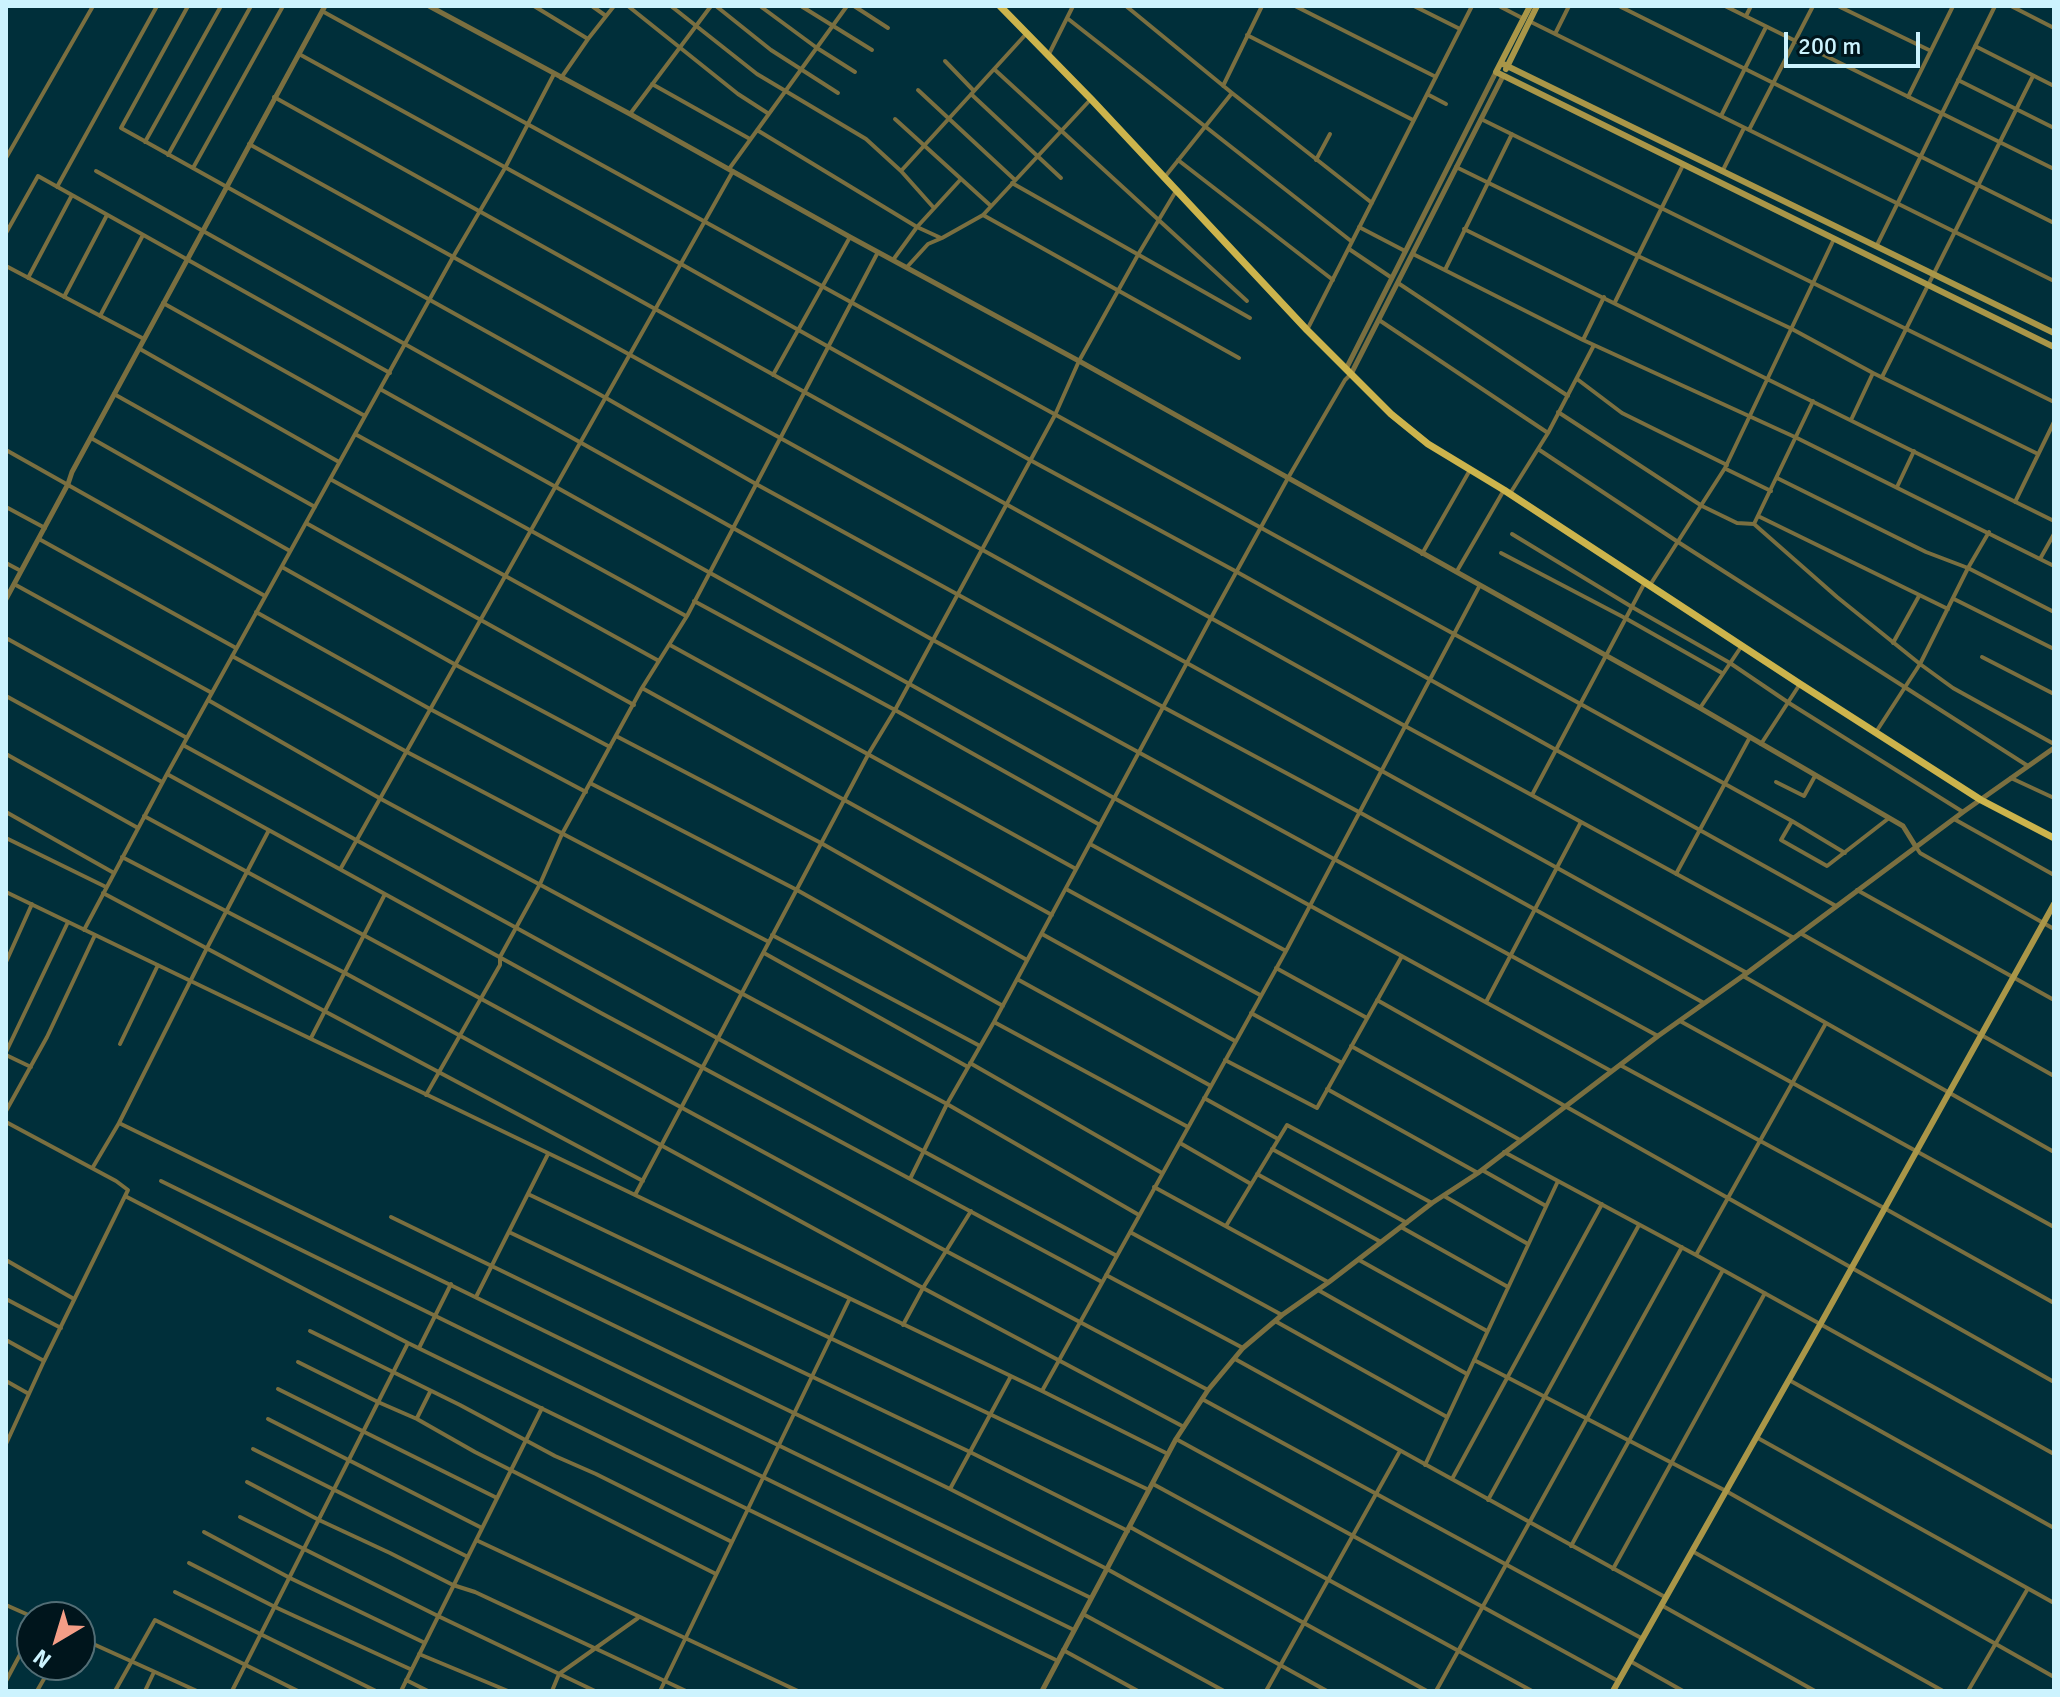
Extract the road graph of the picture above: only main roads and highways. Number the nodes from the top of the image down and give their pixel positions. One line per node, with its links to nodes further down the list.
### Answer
1 (1000, 6): 8 (main road)
2 (1530, 6): 4 (main road)
3 (1537, 6): 4 (main road)
4 (1526, 20): 5 (main road)
5 (1504, 64): 6 (main road); 7 (main road)
6 (2054, 333)
7 (2054, 347)
8 (2054, 838)
9 (2054, 904): 10 (main road)
10 (1613, 1691)

